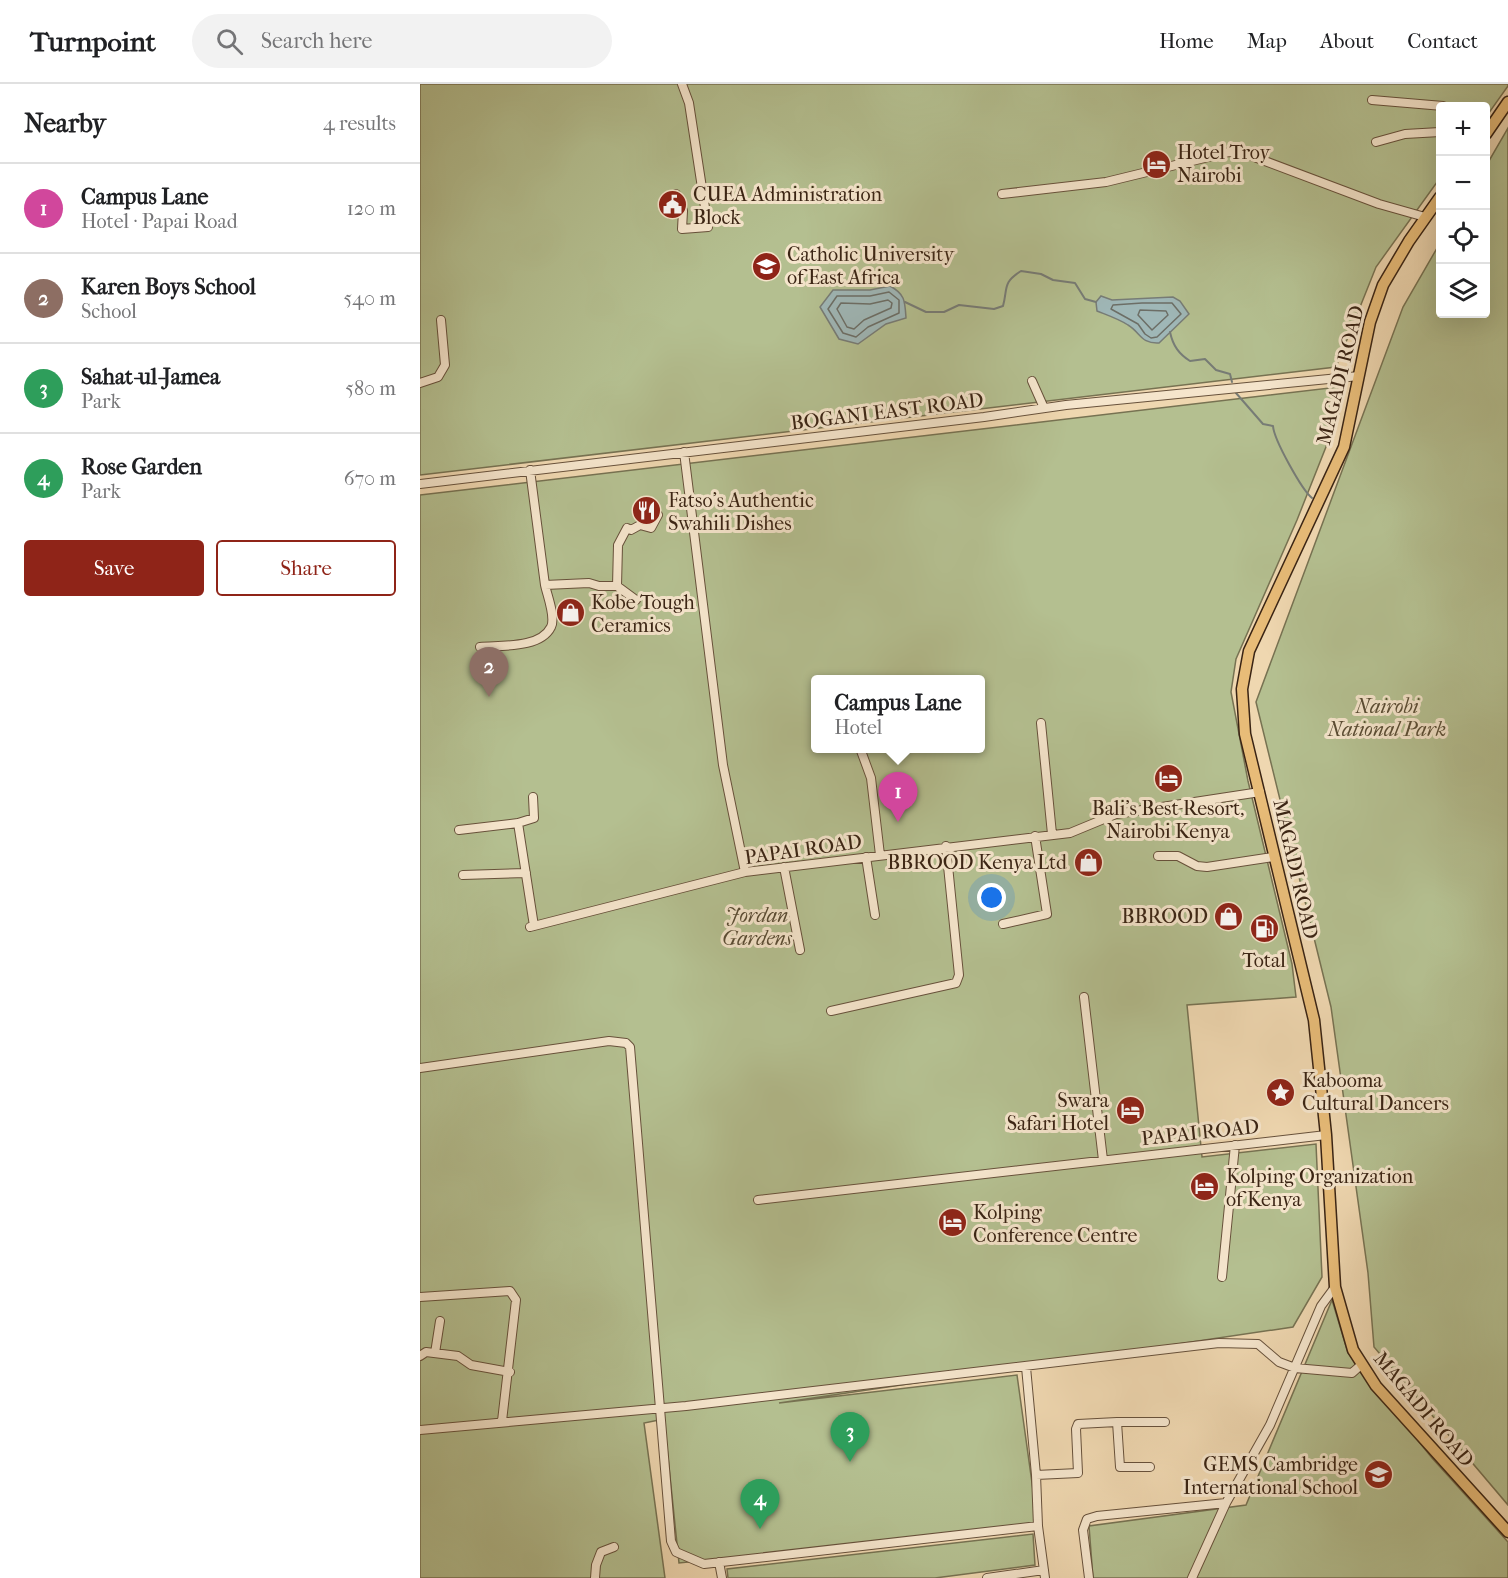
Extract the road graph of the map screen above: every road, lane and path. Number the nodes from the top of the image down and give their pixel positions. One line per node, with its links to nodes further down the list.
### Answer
1 (682, 84): 8 (street)
2 (1372, 100): 4 (street)
3 (1508, 102): 5 (highway)
4 (1436, 105)
5 (1490, 127)
6 (1436, 132): 7 (street)
7 (1376, 142)
8 (676, 194)
9 (1002, 194): 11 (street)
10 (1436, 202): 11 (highway, MAGADI ROAD)
11 (1425, 217): 13 (highway, MAGADI ROAD)
12 (441, 320): 15 (street)
13 (1359, 376): 16 (street, BOGANI EAST ROAD); 27 (highway, MAGADI ROAD)
14 (1032, 381): 16 (street)
15 (420, 384)
16 (1044, 408): 17 (street, BOGANI EAST ROAD)
17 (684, 452): 18 (street, BOGANI EAST ROAD); 39 (street)
18 (530, 470): 19 (street, BOGANI EAST ROAD); 21 (street)
19 (420, 484)
20 (658, 514): 22 (street)
21 (545, 585): 22 (street); 24 (street)
22 (617, 586): 23 (street)
23 (636, 600)
24 (480, 647)
25 (1041, 723): 31 (street)
26 (862, 753): 34 (street)
27 (1260, 792): 31 (street, PAPAI ROAD); 37 (highway, MAGADI ROAD)
28 (533, 797): 29 (street)
29 (518, 823): 30 (street); 40 (street)
30 (459, 830)
31 (1052, 834): 32 (street, PAPAI ROAD)
32 (1035, 836): 33 (street, PAPAI ROAD); 43 (street)
33 (946, 846): 34 (street, PAPAI ROAD); 46 (street)
34 (880, 855): 36 (street, PAPAI ROAD)
35 (1158, 855): 37 (street)
36 (867, 857): 38 (street, PAPAI ROAD); 42 (street)
37 (1274, 857): 48 (highway, MAGADI ROAD)
38 (784, 867): 39 (street, PAPAI ROAD); 44 (street)
39 (745, 872): 40 (street, PAPAI ROAD)
40 (526, 873): 41 (street)
41 (463, 875)
42 (874, 915)
43 (1004, 924)
44 (800, 950)
45 (1084, 997): 50 (street)
46 (831, 1011)
47 (420, 1068): 62 (street)
48 (1326, 1135): 49 (street, PAPAI ROAD); 53 (highway, MAGADI ROAD)
49 (1235, 1145): 50 (street, PAPAI ROAD); 52 (street)
50 (1103, 1160): 51 (street, PAPAI ROAD)
51 (758, 1200)
52 (1222, 1277)
53 (1335, 1287): 58 (highway, MAGADI ROAD); 60 (street)
54 (420, 1296): 61 (street)
55 (440, 1321): 56 (street)
56 (435, 1353): 57 (street); 61 (street)
57 (420, 1356)
58 (1361, 1365): 60 (street); 71 (highway, MAGADI ROAD)
59 (1026, 1367): 60 (street); 62 (street); 68 (street)
60 (1295, 1368): 69 (street)
61 (510, 1372): 63 (street)
62 (658, 1410): 63 (street); 73 (street)
63 (502, 1421): 66 (street)
64 (1117, 1422): 65 (street); 67 (street); 68 (street)
65 (1165, 1422)
66 (420, 1430)
67 (1150, 1467)
68 (1036, 1475): 70 (street)
69 (1227, 1503): 78 (street); 79 (street)
70 (1038, 1526): 73 (street); 74 (street)
71 (1508, 1532)
72 (614, 1547): 75 (street)
73 (719, 1562): 76 (street)
74 (1044, 1574): 77 (street)
75 (595, 1578)
76 (722, 1578)
77 (987, 1578)
78 (1089, 1578)
79 (1192, 1578)

